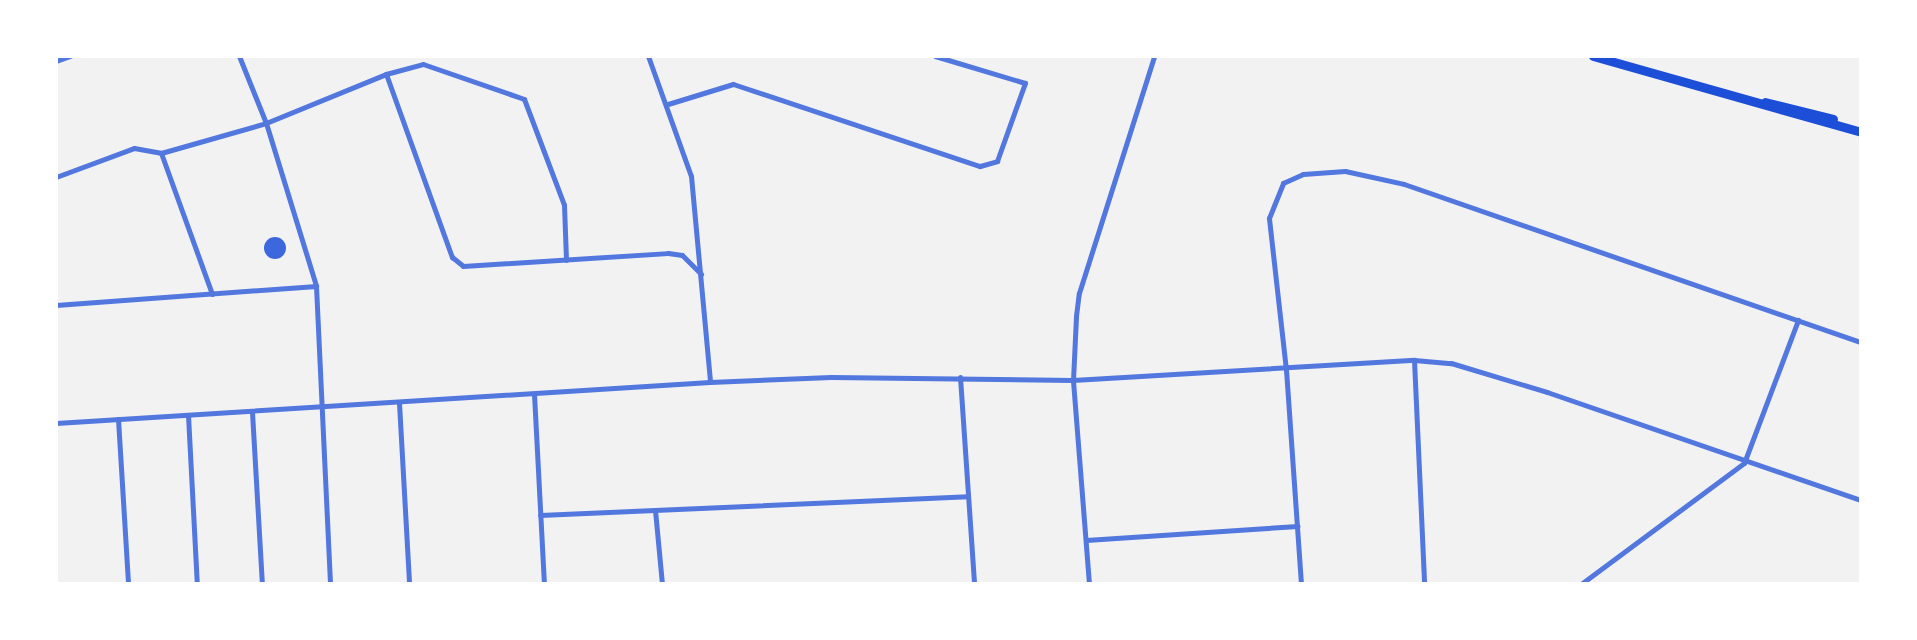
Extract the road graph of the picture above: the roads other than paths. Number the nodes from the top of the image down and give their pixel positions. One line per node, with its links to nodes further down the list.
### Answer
1 (70, 56): 7 (street)
2 (239, 56): 11 (street)
3 (648, 56): 10 (street)
4 (934, 56): 10 (street)
5 (1154, 56): 26 (street)
6 (1593, 56): 9 (highway)
7 (56, 61)
8 (386, 74): 11 (street); 16 (street); 16 (street)
9 (1749, 100): 12 (highway); 13 (highway)
10 (668, 104): 17 (street)
11 (266, 123): 14 (street); 18 (street)
12 (1861, 126)
13 (1861, 132)
14 (161, 153): 15 (street); 19 (street)
15 (56, 177)
16 (566, 260): 17 (street)
17 (701, 274): 27 (street)
18 (316, 286): 19 (street); 30 (street)
19 (212, 295): 20 (street)
20 (56, 305)
21 (1798, 320): 22 (street); 24 (street); 35 (street)
22 (1861, 342)
23 (1414, 360): 24 (street); 35 (street); 53 (street)
24 (1286, 370): 26 (street); 40 (street)
25 (960, 377): 26 (street); 27 (street); 36 (street)
26 (1073, 380): 41 (street)
27 (710, 382): 28 (street)
28 (534, 394): 29 (street); 39 (street)
29 (399, 403): 30 (street); 47 (street)
30 (320, 409): 31 (street); 46 (street)
31 (252, 412): 32 (street); 45 (street)
32 (188, 415): 33 (street); 44 (street)
33 (118, 419): 34 (street); 43 (street)
34 (56, 423)
35 (1744, 463): 37 (street); 42 (street)
36 (968, 496): 38 (street); 50 (street)
37 (1861, 500)
38 (655, 510): 39 (street); 49 (street)
39 (540, 515): 48 (street)
40 (1298, 526): 41 (street); 52 (street)
41 (1086, 540): 51 (street)
42 (1589, 582): 54 (street)
43 (128, 584)
44 (197, 584)
45 (262, 584)
46 (330, 584)
47 (409, 584)
48 (544, 584)
49 (663, 584)
50 (974, 584)
51 (1089, 584)
52 (1301, 584)
53 (1424, 584)
54 (1581, 584)

